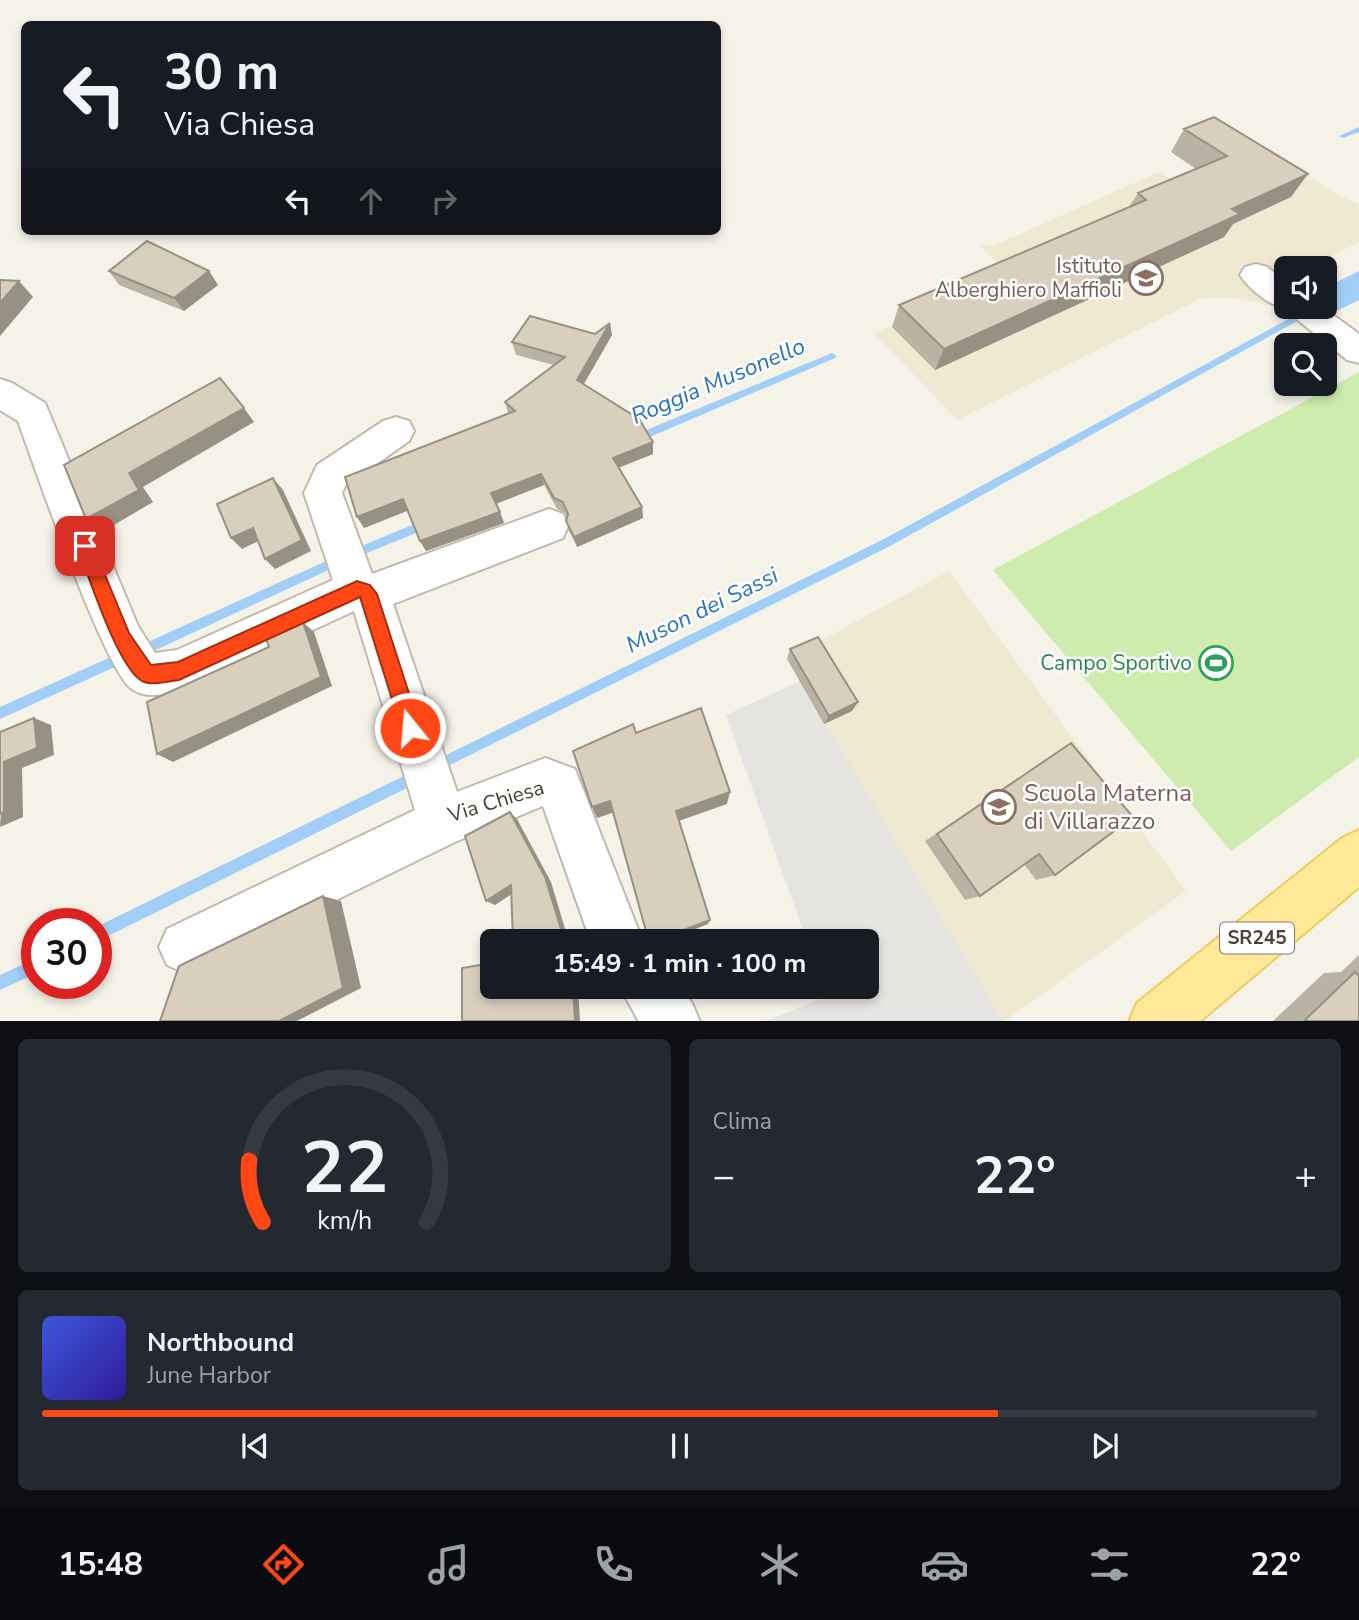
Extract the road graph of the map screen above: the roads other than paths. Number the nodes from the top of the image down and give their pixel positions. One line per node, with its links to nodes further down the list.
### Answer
1 (1256, 275): 2 (street)
2 (1274, 289)
3 (1315, 319): 4 (street)
4 (1359, 351)
5 (0, 392): 8 (street)
6 (396, 431): 8 (street, Via Chiesa)
7 (549, 526): 8 (street)
8 (363, 591): 9 (street, Via Chiesa)
9 (435, 801): 11 (street, Via Chiesa); 12 (street)
10 (1359, 855): 15 (main road, SR245)
11 (612, 929)
12 (185, 947)
13 (656, 999): 14 (street)
14 (673, 1021)
15 (1156, 1021)

